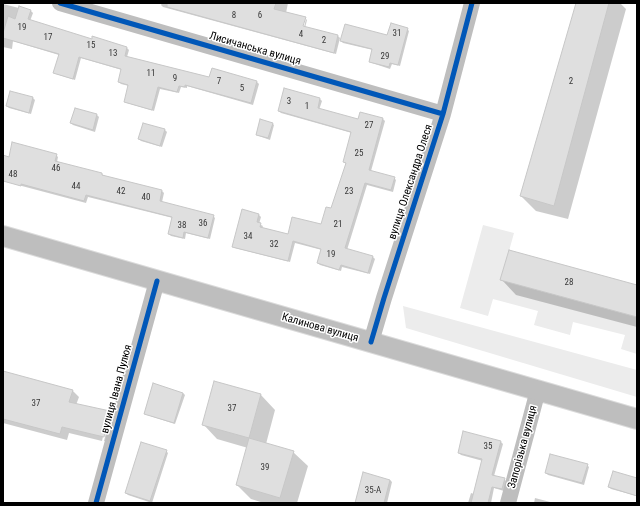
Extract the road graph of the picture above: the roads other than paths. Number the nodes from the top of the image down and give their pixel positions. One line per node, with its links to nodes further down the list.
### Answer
1 (60, 3): 3 (street, Лисичанська вулиця)
2 (472, 3): 3 (street, вулиця Олександра Олеся)
3 (443, 114): 6 (street, вулиця Олександра Олеся)
4 (3, 236): 5 (main road, Калинова вулиця)
5 (157, 281): 6 (main road, Калинова вулиця); 9 (street, вулиця Івана Пулюя)
6 (371, 342): 7 (main road, Калинова вулиця)
7 (538, 390): 8 (main road, Калинова вулиця); 10 (street, Запорізька вулиця)
8 (637, 419)
9 (96, 503)
10 (508, 503)

